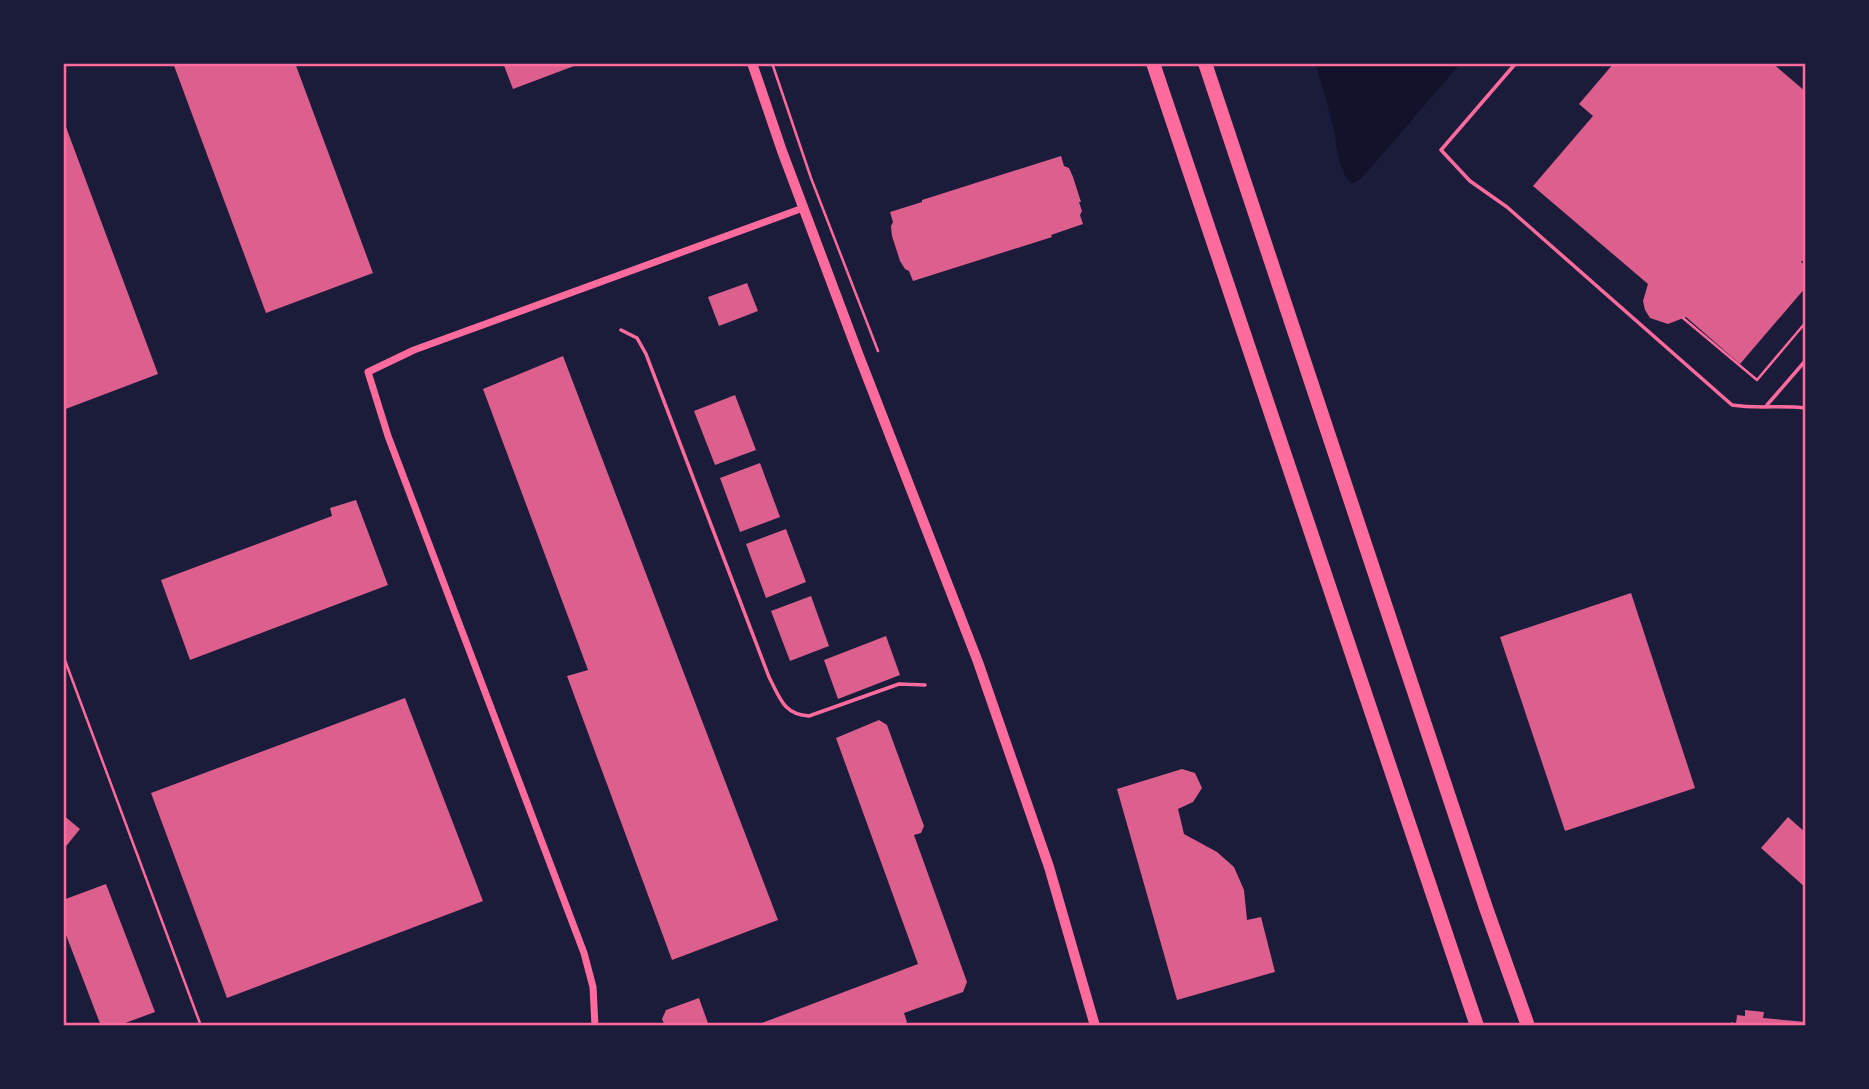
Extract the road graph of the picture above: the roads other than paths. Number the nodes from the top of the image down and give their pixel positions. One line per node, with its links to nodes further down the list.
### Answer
1 (752, 63): 5 (street)
2 (1153, 63): 13 (highway)
3 (1205, 63): 14 (highway)
4 (1516, 63): 8 (lane)
5 (803, 208): 11 (street); 12 (street)
6 (621, 330): 10 (lane)
7 (1806, 360): 8 (lane)
8 (1767, 405): 9 (lane)
9 (1806, 408)
10 (925, 685)
11 (594, 1026)
12 (1095, 1026)
13 (1475, 1026)
14 (1528, 1026)

